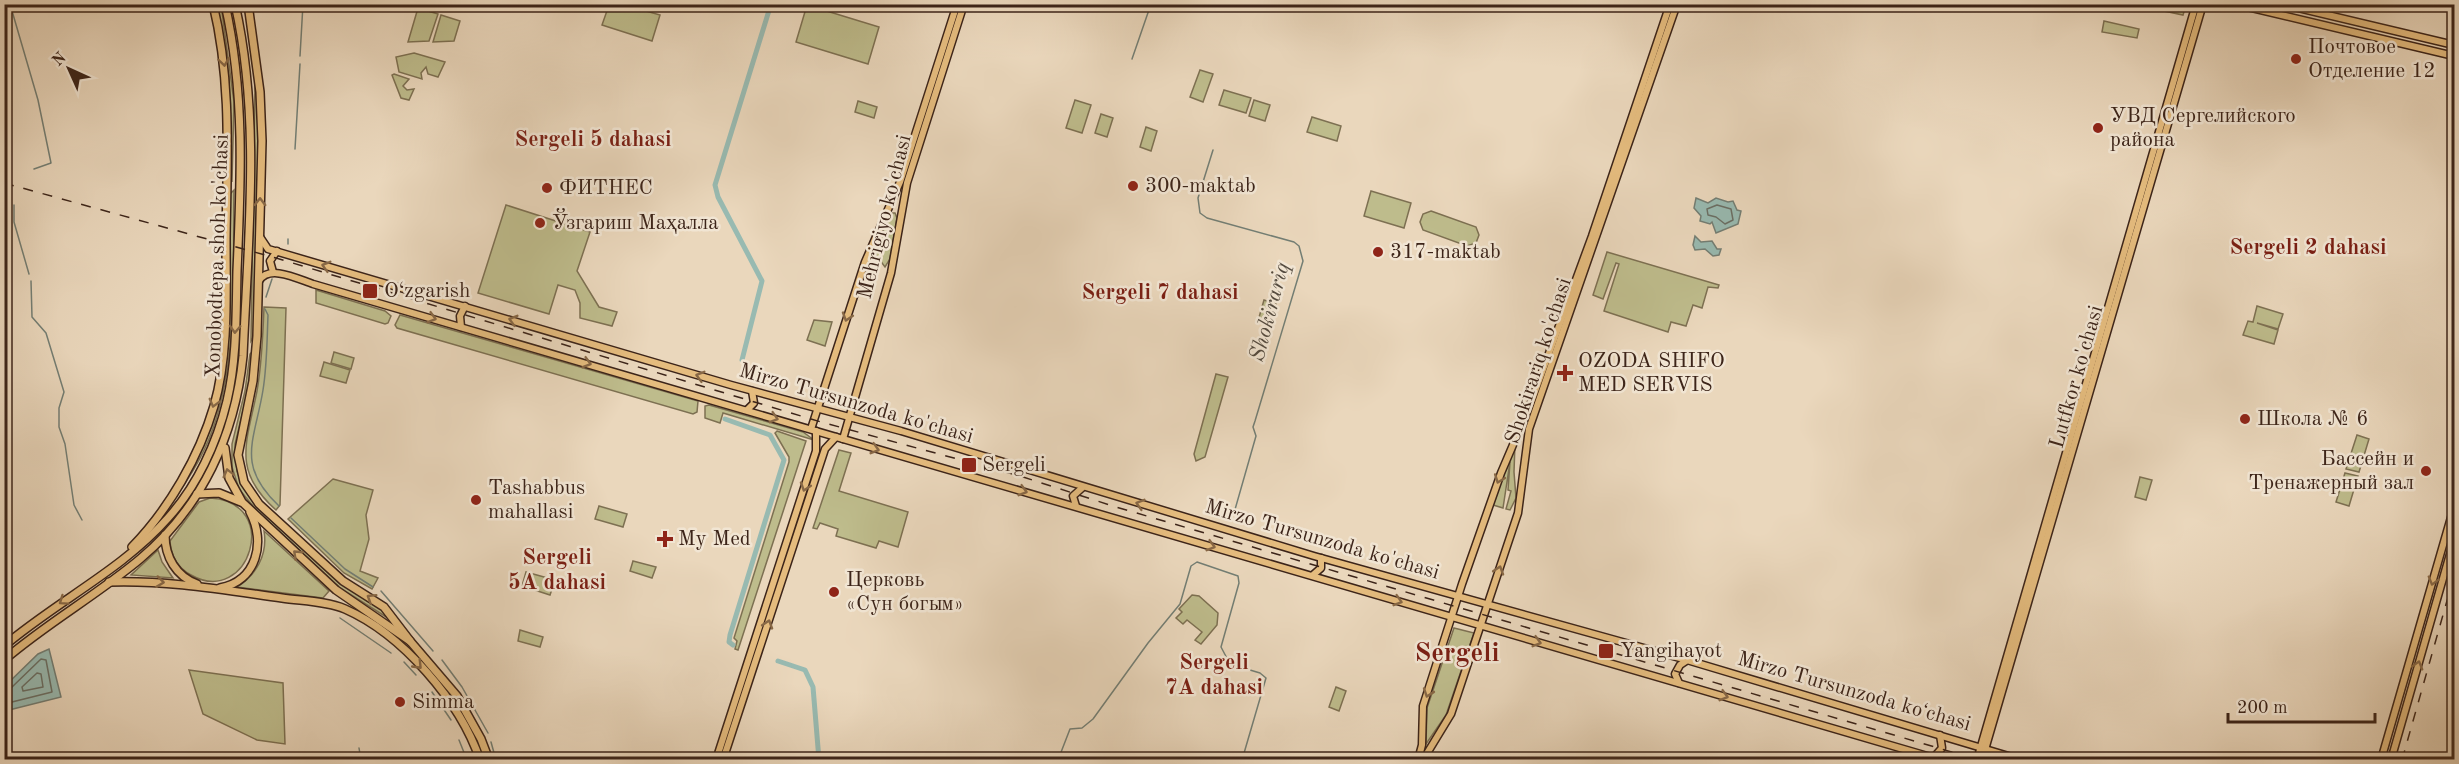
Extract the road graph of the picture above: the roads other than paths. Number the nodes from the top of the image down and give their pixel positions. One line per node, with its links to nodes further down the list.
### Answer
1 (213, 4): 21 (highway, one-way to 21)
2 (225, 4): 18 (highway, Xonobodtepa shoh ko'chasi)
3 (235, 4): 17 (highway, Xonobodtepa shoh ko'chasi)
4 (248, 4): 16 (highway)
5 (957, 4): 13 (main road, Mehrigiyo ko'chasi)
6 (964, 4): 13 (main road, Mehrigiyo ko'chasi)
7 (1670, 4): 52 (main road, Shokirariq ko'chasi, one-way to 52)
8 (1677, 4): 53 (main road, Shokirariq ko'chasi, one-way to 8)
9 (2196, 4): 66 (main road, Lutfkor ko'chasi)
10 (2203, 4): 66 (main road, Lutfkor ko'chasi)
11 (2235, 4): 15 (main road)
12 (2281, 4): 14 (main road)
13 (948, 43): 31 (main road, Mehrigiyo ko'chasi, one-way to 31); 33 (main road, Mehrigiyo ko'chasi)
14 (2454, 45)
15 (2454, 56)
16 (258, 72): 17 (highway); 22 (highway, one-way to 16)
17 (248, 90): 19 (highway, Xonobodtepa shoh ko'chasi)
18 (240, 143): 19 (highway); 20 (highway, Xonobodtepa shoh ko'chasi)
19 (249, 143): 29 (highway, Xonobodtepa shoh ko'chasi)
20 (240, 177): 21 (highway); 39 (highway, Xonobodtepa shoh ko'chasi, one-way to 39)
21 (227, 194): 47 (highway, one-way to 47)
22 (260, 233): 23 (main road); 25 (highway)
23 (277, 251): 24 (main road); 26 (main road, Mirzo Tursunzoda ko'chasi, one-way to 23)
24 (273, 273): 25 (main road); 27 (main road, Mirzo Tursunzoda ko'chasi, one-way to 27)
25 (258, 282): 28 (highway)
26 (465, 306): 27 (main road); 30 (main road, Mirzo Tursunzoda ko'chasi, one-way to 26)
27 (461, 327): 32 (main road, Mirzo Tursunzoda ko'chasi, one-way to 32)
28 (257, 336): 29 (highway); 59 (highway, one-way to 28)
29 (243, 356): 35 (highway, Xonobodtepa shoh ko'chasi)
30 (752, 391): 31 (main road, Mirzo Tursunzoda ko'chasi); 32 (main road)
31 (817, 408): 33 (main road, Mirzo Tursunzoda ko'chasi); 34 (main road, Mehrigiyo ko'chasi)
32 (747, 410): 34 (main road, Mirzo Tursunzoda ko'chasi, one-way to 34)
33 (849, 416): 36 (main road, Mehrigiyo ko'chasi); 37 (main road, Mirzo Tursunzoda ko'chasi)
34 (813, 430): 36 (main road, Mirzo Tursunzoda ko'chasi); 70 (main road, Mehrigiyo ko'chasi, one-way to 70)
35 (227, 436): 38 (highway, Xonobodtepa shoh ko'chasi); 40 (highway, one-way to 35)
36 (839, 438): 41 (main road, Mirzo Tursunzoda ko'chasi, one-way to 41); 71 (main road, Mehrigiyo ko'chasi, one-way to 36)
37 (1082, 488): 41 (main road); 46 (main road, Mirzo Tursunzoda ko'chasi, one-way to 37)
38 (198, 494): 39 (highway); 40 (highway); 44 (highway)
39 (183, 499): 43 (highway, Xonobodtepa shoh ko'chasi)
40 (246, 506): 50 (highway); 51 (highway, one-way to 40)
41 (1076, 506): 48 (main road, Mirzo Tursunzoda ko'chasi, one-way to 48)
42 (2454, 507): 55 (main road, one-way to 55)
43 (168, 518): 44 (highway); 47 (highway, Xonobodtepa shoh ko'chasi)
44 (165, 535): 49 (highway); 50 (highway)
45 (2454, 540): 56 (main road)
46 (1321, 558): 48 (main road); 52 (main road, Mirzo Tursunzoda ko'chasi)
47 (112, 568): 60 (highway, one-way to 60)
48 (1313, 575): 57 (main road, Mirzo Tursunzoda ko'chasi, one-way to 57)
49 (109, 582): 50 (highway, one-way to 50); 62 (highway)
50 (211, 588): 54 (highway)
51 (339, 593): 54 (highway); 59 (highway)
52 (1458, 596): 53 (main road, Mirzo Tursunzoda ko'chasi); 57 (main road, Shokirariq ko'chasi)
53 (1487, 605): 58 (main road, Shokirariq ko'chasi); 61 (main road, Mirzo Tursunzoda ko'chasi)
54 (332, 606): 68 (highway, one-way to 68)
55 (2424, 611): 56 (main road); 78 (main road)
56 (2433, 614): 79 (main road, one-way to 56)
57 (1453, 617): 58 (main road, Mirzo Tursunzoda ko'chasi); 72 (main road, Shokirariq ko'chasi, one-way to 72)
58 (1480, 625): 64 (main road, Mirzo Tursunzoda koʻchasi, one-way to 64); 73 (main road, Shokirariq ko'chasi)
59 (410, 641): 69 (highway)
60 (4, 646)
61 (1645, 649): 63 (main road, Mirzo Tursunzoda koʻchasi)
62 (4, 660)
63 (1687, 660): 64 (main road); 65 (main road, Mirzo Tursunzoda koʻchasi)
64 (1679, 684): 67 (main road, Mirzo Tursunzoda koʻchasi, one-way to 67)
65 (1940, 735): 66 (main road, Mirzo Tursunzoda koʻchasi); 67 (main road)
66 (1983, 748): 75 (main road, Lutfkor ko'chasi); 76 (main road, Lutfkor ko'chasi); 77 (main road, Mirzo Tursunzoda koʻchasi)
67 (1934, 757): 74 (main road, Mirzo Tursunzoda koʻchasi)
68 (480, 759)
69 (489, 759)
70 (716, 759)
71 (723, 759)
72 (1418, 759)
73 (1423, 759)
74 (1941, 759)
75 (1977, 759)
76 (1982, 759)
77 (2022, 759)
78 (2381, 759)
79 (2391, 759)

